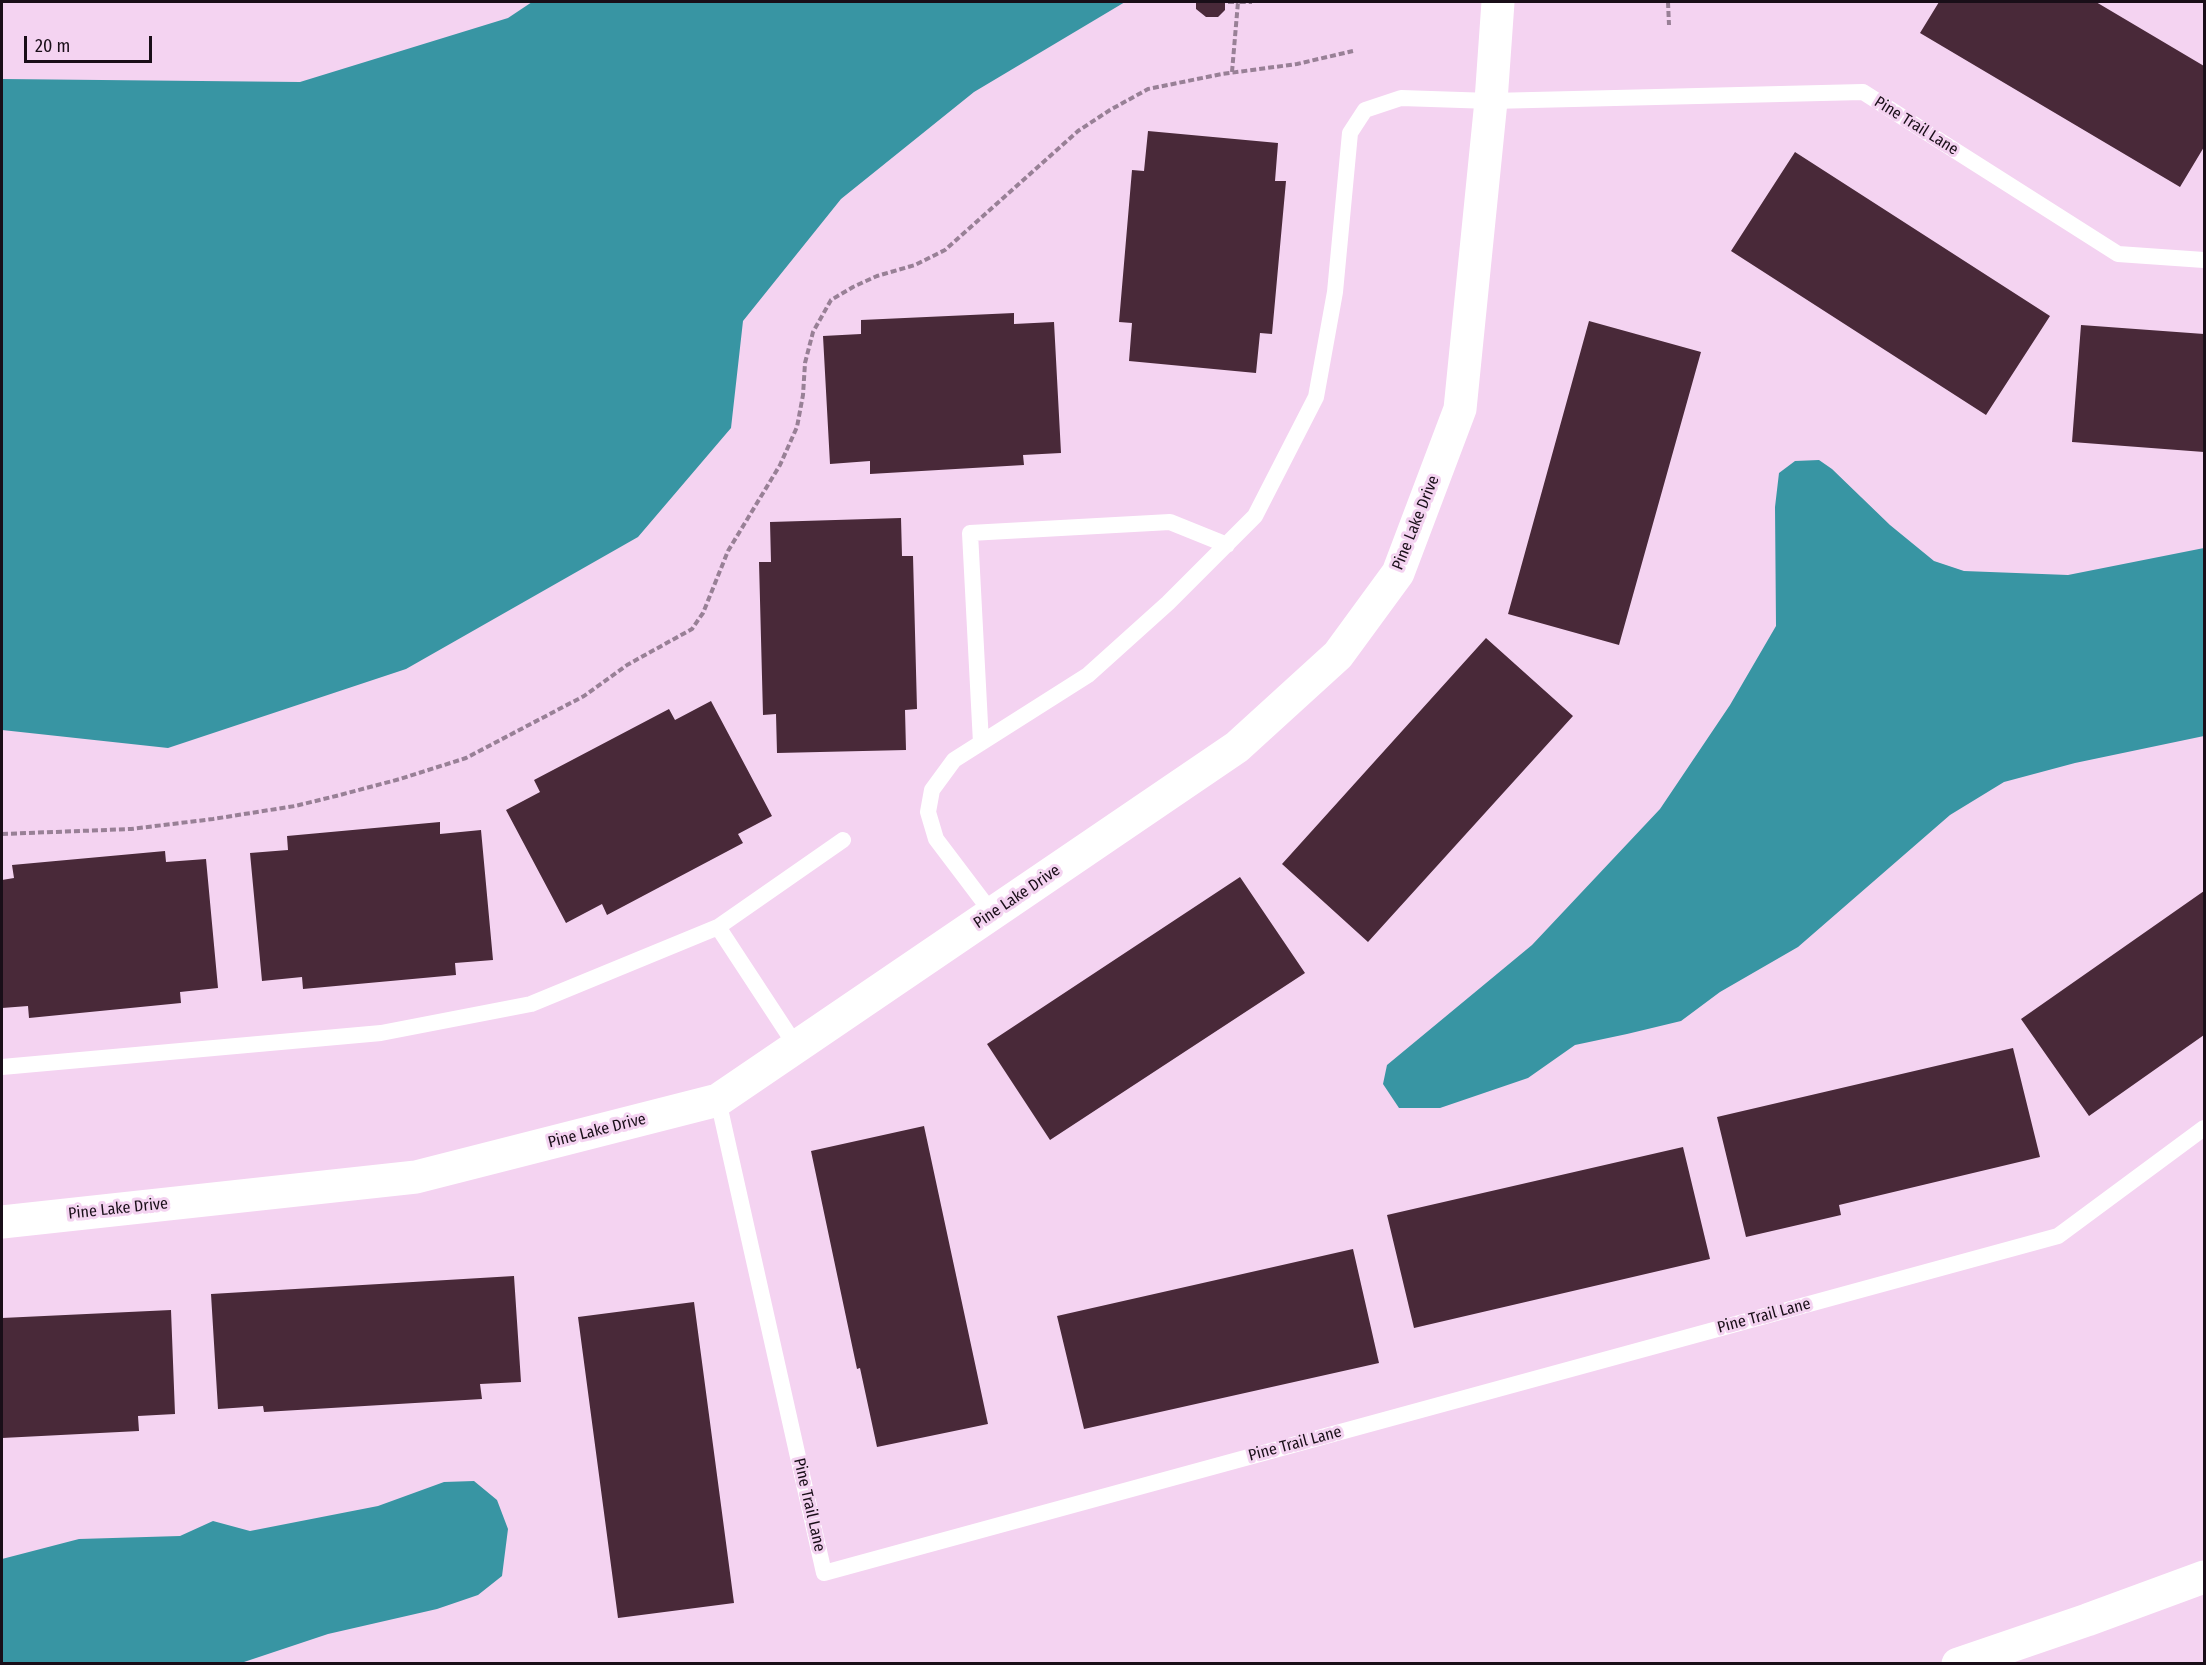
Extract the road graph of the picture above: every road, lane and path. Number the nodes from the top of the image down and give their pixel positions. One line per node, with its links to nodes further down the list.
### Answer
1 (1228, 2): 2 (path)
2 (1238, 2): 3 (path); 8 (path)
3 (1252, 2)
4 (1497, 2): 9 (main road, Pine Lake Drive)
5 (1668, 2): 6 (path)
6 (1669, 25)
7 (1353, 51): 8 (path)
8 (1232, 72): 13 (path)
9 (1491, 101): 10 (lane, Pine Trail Lane); 11 (lane, Pine Trail Lane); 15 (main road, Pine Lake Drive)
10 (2205, 260)
11 (1227, 545): 12 (lane, Pine Trail Lane); 12 (lane)
12 (981, 743): 15 (lane, Pine Trail Lane)
13 (2, 834)
14 (843, 840): 16 (lane)
15 (992, 913): 17 (main road, Pine Lake Drive)
16 (717, 927): 17 (lane); 18 (lane)
17 (796, 1046): 19 (main road, Pine Lake Drive)
18 (2, 1067)
19 (718, 1100): 20 (lane, Pine Trail Lane); 21 (main road, Pine Lake Drive)
20 (2205, 1128)
21 (2, 1222)
22 (2205, 1577): 23 (main road)
23 (1958, 1664)

